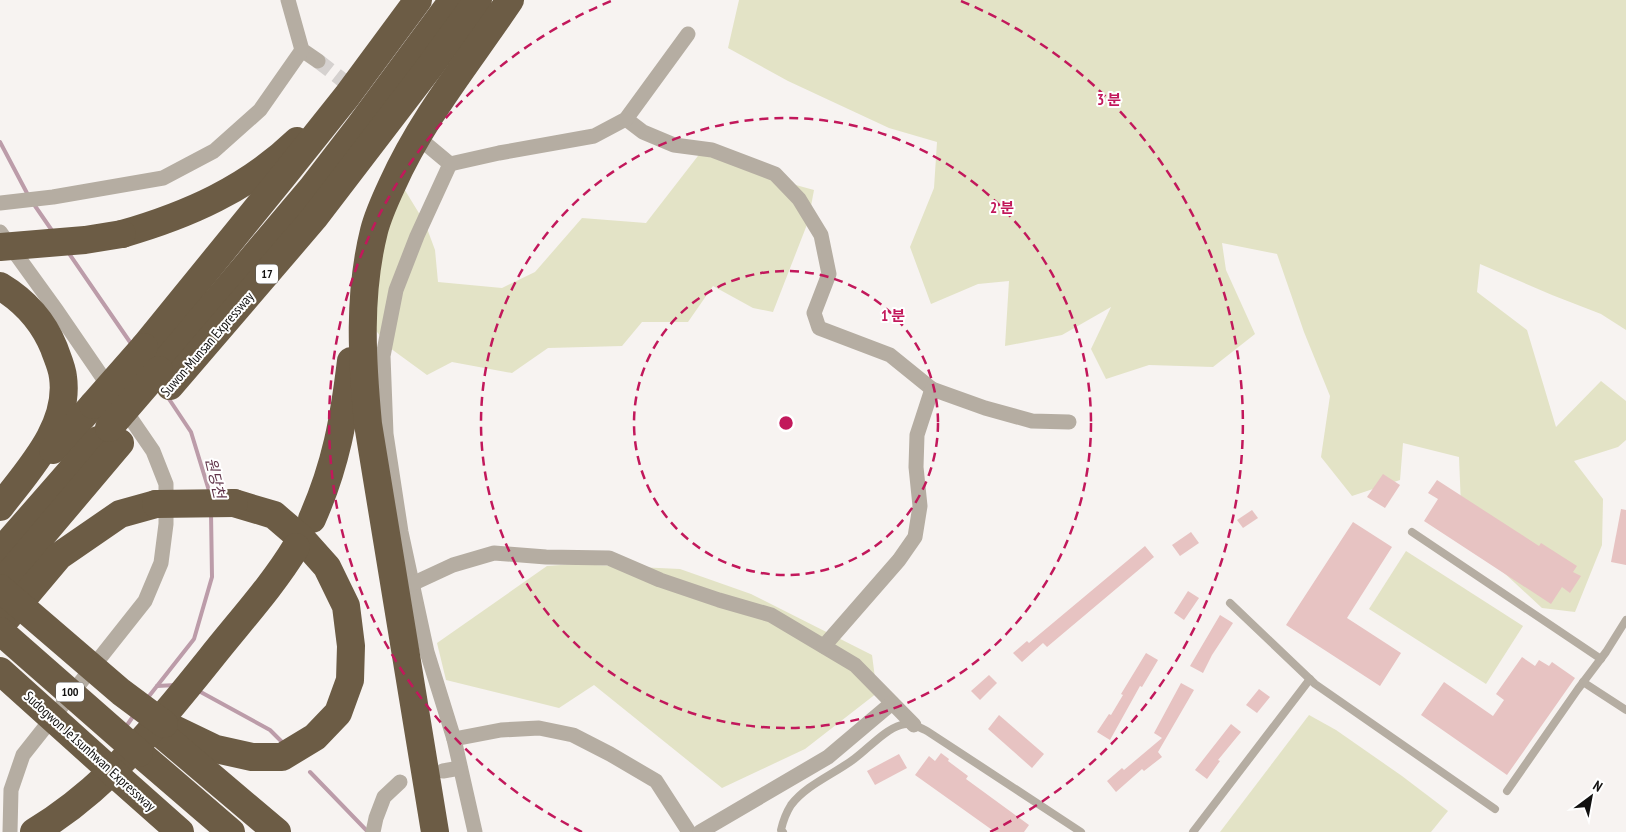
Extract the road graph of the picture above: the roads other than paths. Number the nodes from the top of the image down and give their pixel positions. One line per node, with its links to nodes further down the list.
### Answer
1 (288, 0): 7 (street)
2 (453, 0): 17 (highway, Suwon-Munsan Expressway / 17)
3 (478, 0): 17 (highway, Suwon-Munsan Expressway / 17)
4 (510, 0): 13 (highway)
5 (413, 8): 15 (highway, bridge); 21 (highway, bridge)
6 (688, 34): 9 (street)
7 (302, 50): 8 (street); 12 (street)
8 (318, 61)
9 (626, 119): 11 (street); 18 (street)
10 (426, 144): 11 (street)
11 (450, 164): 26 (street)
12 (0, 203)
13 (374, 230): 22 (highway); 53 (highway)
14 (0, 232): 48 (street)
15 (0, 247)
16 (0, 286): 21 (highway)
17 (164, 378): 20 (highway, Suwon-Munsan Expressway / 17, bridge)
18 (932, 389): 19 (street); 32 (street)
19 (1069, 422)
20 (114, 435): 25 (highway, Suwon-Munsan Expressway / 17); 27 (highway, Suwon-Munsan Expressway / 17)
21 (0, 508)
22 (312, 519)
23 (1412, 532): 33 (lane)
24 (296, 547): 49 (highway)
25 (0, 552)
26 (412, 584): 32 (street); 41 (street)
27 (0, 587): 40 (highway, bridge)
28 (1230, 603): 35 (lane)
29 (1626, 620): 33 (lane)
30 (0, 626): 40 (highway, bridge)
31 (0, 631): 51 (highway, 100, bridge)
32 (824, 646): 37 (street)
33 (1601, 659): 36 (lane)
34 (0, 671): 50 (highway, Sudogwon Je1sunhwan Expressway / 100, bridge)
35 (1310, 679): 46 (lane); 59 (lane)
36 (1583, 682): 38 (lane); 45 (lane)
37 (892, 703): 39 (street); 56 (street)
38 (1626, 710)
39 (914, 725): 57 (lane); 58 (lane)
40 (161, 728): 52 (highway)
41 (454, 739): 42 (street); 55 (street)
42 (460, 768): 43 (street); 54 (street)
43 (442, 771)
44 (400, 782): 47 (street)
45 (1508, 791)
46 (1496, 809)
47 (375, 825)
48 (10, 832)
49 (34, 832)
50 (180, 832)
51 (231, 832)
52 (277, 832)
53 (436, 832)
54 (475, 832)
55 (689, 832)
56 (700, 832)
57 (783, 832)
58 (1081, 832)
59 (1193, 832)

